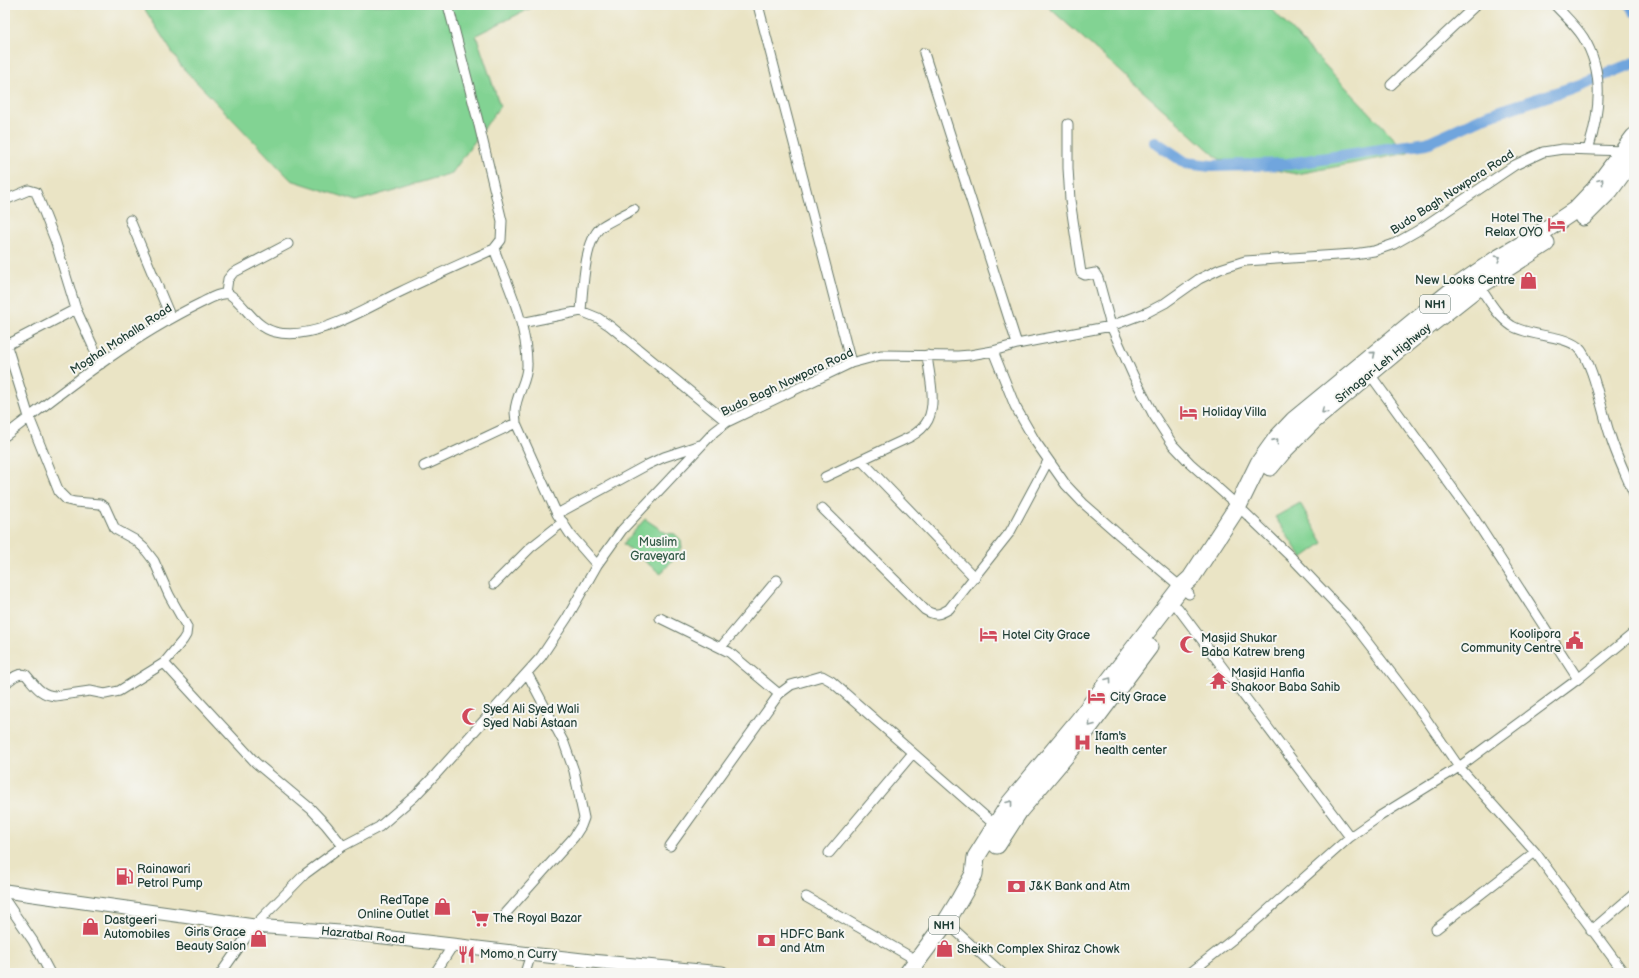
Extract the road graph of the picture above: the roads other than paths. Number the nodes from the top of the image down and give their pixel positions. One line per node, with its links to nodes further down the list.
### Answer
1 (448, 5): 14 (street)
2 (758, 5): 26 (street)
3 (1476, 5): 6 (street)
4 (1555, 5): 9 (street)
5 (924, 53): 23 (street)
6 (1392, 85)
7 (1068, 124): 21 (street)
8 (1632, 147): 9 (street, Budo Bagh Nowpora Road); 15 (highway, Srinagar-Leh Highway / NH1); 38 (highway, NH1, one-way to 8)
9 (1588, 150): 21 (street, Budo Bagh Nowpora Road)
10 (5, 200): 17 (street)
11 (634, 209): 18 (street)
12 (130, 220): 19 (street)
13 (288, 244): 16 (street)
14 (494, 249): 16 (street); 20 (street)
15 (1479, 286): 28 (highway, Srinagar-Leh Highway / NH1); 39 (street)
16 (226, 293): 19 (street, Moghal Mohalla Road)
17 (76, 309): 22 (street); 27 (street)
18 (581, 310): 20 (street); 30 (street)
19 (171, 318): 27 (street, Moghal Mohalla Road)
20 (520, 323): 31 (street)
21 (1111, 326): 23 (street, Budo Bagh Nowpora Road); 40 (street)
22 (6, 343): 29 (street)
23 (1017, 344): 24 (street, Budo Bagh Nowpora Road)
24 (993, 351): 25 (street, Budo Bagh Nowpora Road); 35 (street)
25 (927, 355): 26 (street, Budo Bagh Nowpora Road); 34 (street)
26 (851, 363): 30 (street, Budo Bagh Nowpora Road)
27 (101, 364): 29 (street, Moghal Mohalla Road)
28 (1369, 373): 38 (highway, Srinagar-Leh Highway / NH1, one-way to 38); 55 (street)
29 (30, 417): 32 (street, Moghal Mohalla Road); 53 (street)
30 (727, 422): 33 (street, Budo Bagh Nowpora Road)
31 (516, 423): 36 (street); 42 (street)
32 (5, 436)
33 (701, 445): 42 (street); 44 (street, Budo Bagh Nowpora Road)
34 (862, 461): 37 (street); 45 (street)
35 (1048, 462): 45 (street); 48 (street)
36 (424, 466)
37 (825, 477)
38 (1248, 486): 40 (highway, NH1)
39 (1634, 494)
40 (1238, 506): 48 (highway, NH1); 59 (street)
41 (822, 508): 45 (street)
42 (557, 514): 43 (street)
43 (563, 522): 44 (street); 47 (street)
44 (597, 565): 54 (street, Budo Bagh Nowpora Road)
45 (975, 578)
46 (777, 580): 52 (street)
47 (494, 584)
48 (1187, 586): 49 (highway, NH1); 60 (highway, NH1, one-way to 48)
49 (1178, 608): 61 (street); 66 (highway, NH1, one-way to 66)
50 (660, 618): 52 (street)
51 (1634, 633): 55 (street)
52 (721, 647): 57 (street)
53 (164, 663): 56 (street); 62 (street)
54 (527, 673): 62 (street, Budo Bagh Nowpora Road); 71 (street)
55 (1578, 679): 59 (street)
56 (5, 684)
57 (779, 694): 58 (street); 63 (street)
58 (913, 753): 60 (street); 64 (street)
59 (1459, 767): 61 (street); 65 (street)
60 (995, 825): 66 (highway, NH1)
61 (1350, 837): 85 (street)
62 (343, 846): 73 (street, Budo Bagh Nowpora Road)
63 (670, 846)
64 (829, 852)
65 (1535, 852): 74 (street); 75 (street)
66 (974, 874): 72 (highway, NH1)
67 (5, 891): 73 (main road, Hazratbal Road)
68 (1634, 894): 75 (street)
69 (806, 897): 78 (street)
70 (5, 900): 79 (street)
71 (506, 913)
72 (946, 922): 78 (highway, NH1); 84 (street)
73 (254, 926): 76 (main road, Hazratbal Road); 80 (street, Budo Bagh Nowpora Road)
74 (1436, 929)
75 (1591, 931): 86 (street)
76 (453, 945): 77 (main road, Hazratbal Road); 81 (street)
77 (531, 954): 82 (street); 83 (main road, Hazratbal Road)
78 (913, 967)
79 (50, 973)
80 (221, 973)
81 (435, 973)
82 (525, 973)
83 (722, 973)
84 (1002, 973)
85 (1190, 973)
86 (1624, 973)

